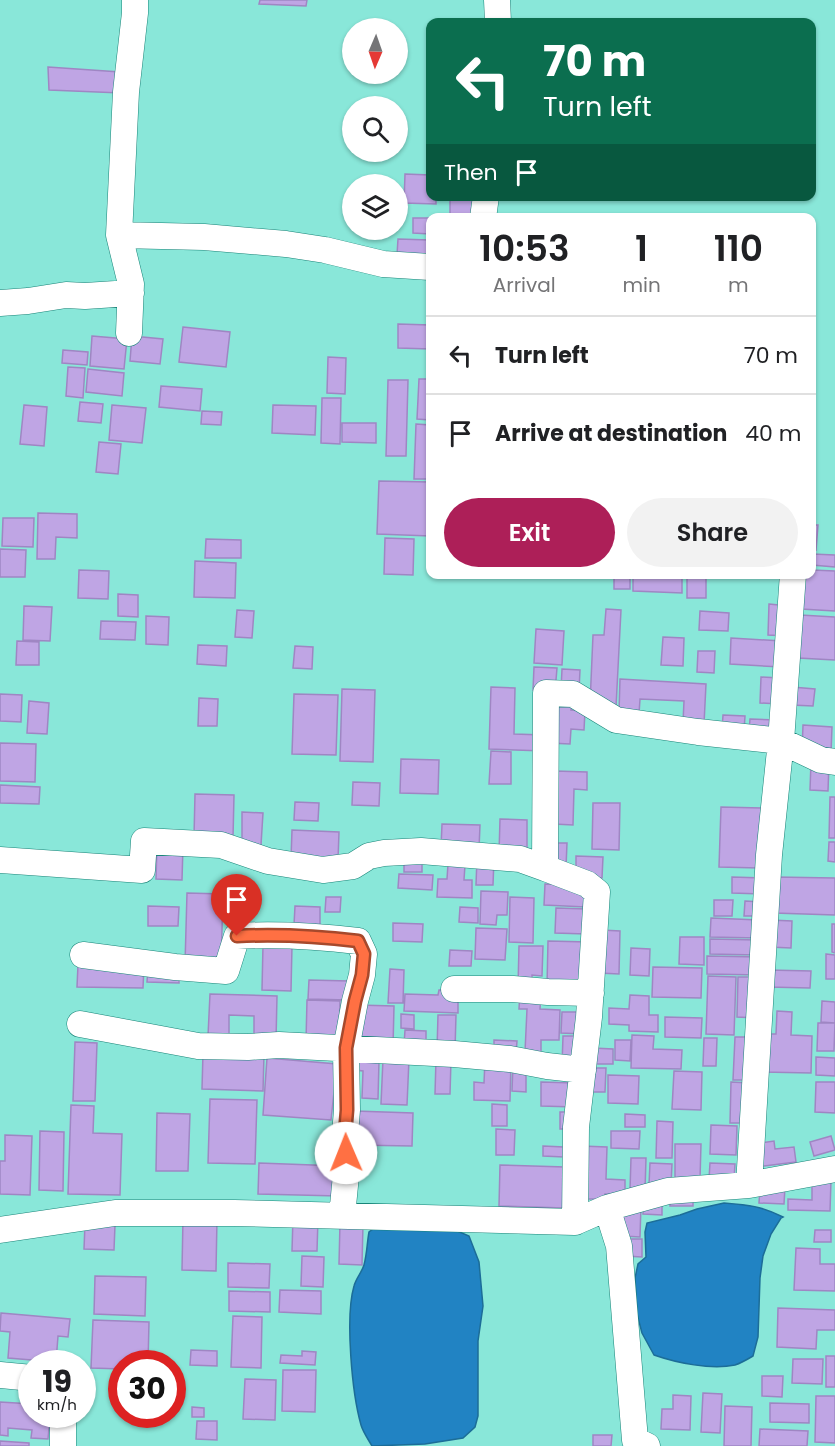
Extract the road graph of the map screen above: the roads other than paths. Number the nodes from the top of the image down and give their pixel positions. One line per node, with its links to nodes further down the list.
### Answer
1 (135, 0): 4 (street)
2 (497, 0): 3 (street)
3 (498, 18)
4 (119, 235): 5 (street); 6 (street)
5 (426, 267)
6 (131, 293): 7 (street); 8 (street)
7 (0, 303)
8 (129, 333)
9 (793, 579): 10 (street)
10 (781, 741): 11 (street); 13 (street); 21 (street)
11 (835, 762)
12 (0, 860): 13 (street)
13 (545, 868): 16 (street)
14 (83, 955): 18 (street)
15 (454, 989): 16 (street)
16 (591, 993): 19 (street)
17 (81, 1023): 18 (street)
18 (346, 1048): 19 (street); 23 (street)
19 (583, 1070): 24 (street)
20 (835, 1169): 21 (street)
21 (749, 1185): 22 (street)
22 (607, 1208): 24 (street); 30 (street)
23 (342, 1216): 24 (street); 25 (street)
24 (575, 1222)
25 (0, 1230)
26 (0, 1375): 27 (street)
27 (18, 1377)
28 (63, 1428): 29 (street)
29 (63, 1446)
30 (647, 1446)

